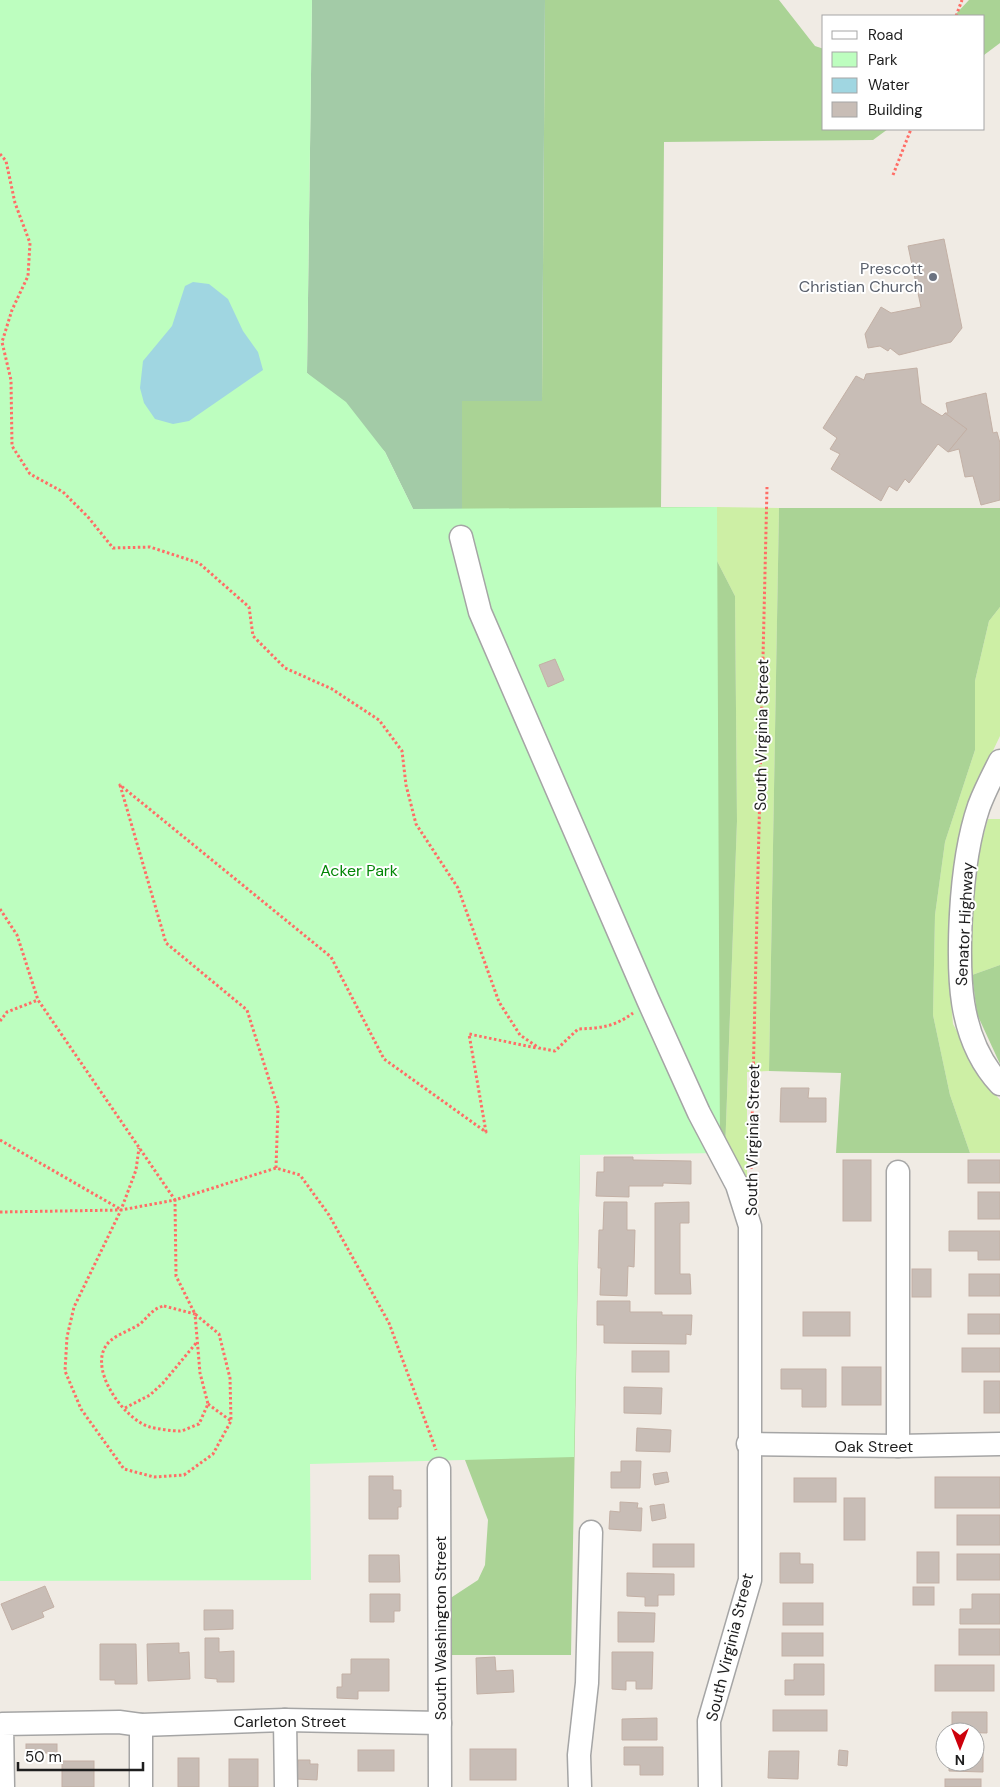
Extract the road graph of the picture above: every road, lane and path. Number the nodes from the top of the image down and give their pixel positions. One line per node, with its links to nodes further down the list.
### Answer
1 (962, 0): 2 (path)
2 (956, 15)
3 (911, 130): 5 (path)
4 (0, 154): 13 (path)
5 (893, 175)
6 (767, 487): 19 (path, South Virginia Street)
7 (461, 537): 11 (street, South Virginia Street)
8 (1000, 761): 14 (street, Senator Highway)
9 (0, 908): 10 (path)
10 (38, 1000): 12 (path); 16 (path)
11 (648, 1000): 13 (path); 28 (street, South Virginia Street)
12 (0, 1021)
13 (555, 1051): 17 (path)
14 (1000, 1084)
15 (0, 1140): 21 (path)
16 (139, 1148): 20 (path); 21 (path)
17 (276, 1168): 20 (path); 31 (path)
18 (898, 1172): 30 (street)
19 (751, 1176)
20 (175, 1200): 21 (path); 23 (path)
21 (120, 1210): 22 (path); 27 (path)
22 (0, 1212)
23 (194, 1314): 24 (path); 26 (path); 27 (path)
24 (197, 1342): 25 (path); 26 (path)
25 (208, 1404): 26 (path); 27 (path)
26 (125, 1408)
27 (231, 1421)
28 (748, 1444): 30 (street, Oak Street); 41 (street, South Virginia Street)
29 (1000, 1444): 30 (street, Oak Street)
30 (898, 1446)
31 (439, 1468): 34 (street, South Washington Street)
32 (591, 1532): 40 (street)
33 (285, 1720): 34 (street, Carleton Street); 35 (street, Carleton Street); 38 (street)
34 (440, 1723): 39 (street, South Washington Street)
35 (141, 1725): 36 (street, Carleton Street); 37 (street)
36 (3, 1787)
37 (141, 1787)
38 (286, 1787)
39 (440, 1787)
40 (580, 1787)
41 (710, 1787)

